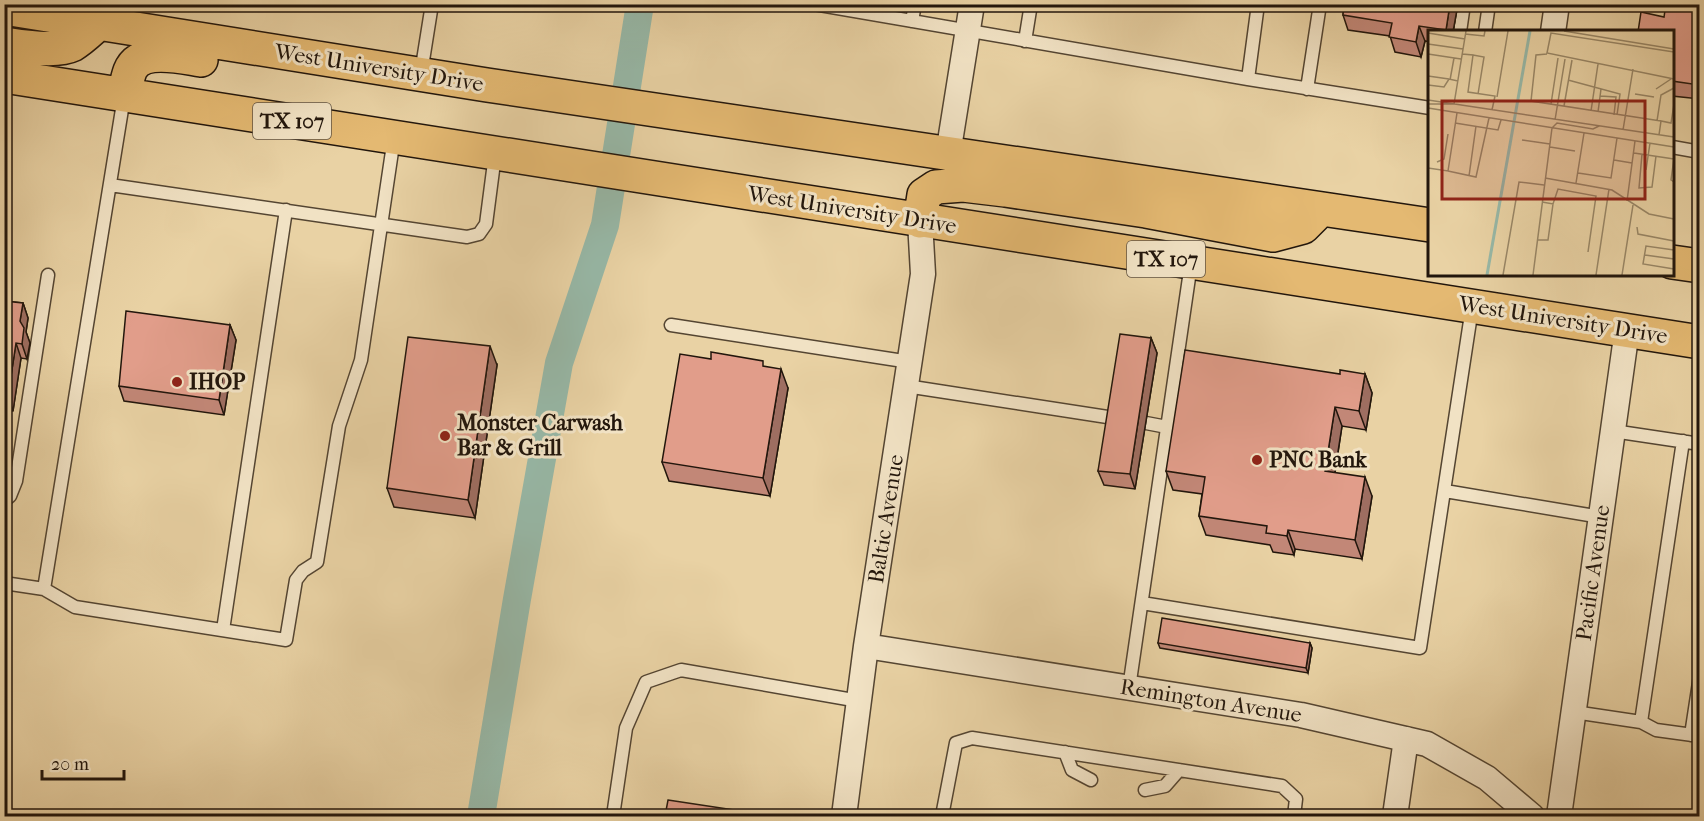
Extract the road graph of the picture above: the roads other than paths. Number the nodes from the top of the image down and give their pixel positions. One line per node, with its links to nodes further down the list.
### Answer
1 (432, 4): 20 (lane)
2 (814, 4): 13 (lane)
3 (915, 4): 13 (lane)
4 (972, 4): 17 (street)
5 (1031, 4): 18 (lane)
6 (1258, 4): 22 (lane)
7 (1320, 4): 23 (lane)
8 (1464, 4): 14 (lane)
9 (1489, 4): 15 (lane)
10 (1557, 4): 16 (street)
11 (4, 8): 12 (main road, West University Drive)
12 (100, 14): 19 (main road); 20 (main road, West University Drive)
13 (912, 21): 17 (lane)
14 (1460, 30)
15 (1485, 30)
16 (1553, 30)
17 (968, 32): 18 (lane); 31 (street)
18 (1025, 41): 22 (lane)
19 (4, 44)
20 (421, 74): 25 (main road, West University Drive)
21 (4, 76): 24 (main road, West University Drive / TX 107)
22 (1248, 79): 23 (lane)
23 (1307, 88): 26 (lane)
24 (124, 95): 25 (main road); 27 (main road, West University Drive / TX 107); 32 (lane)
25 (562, 96): 31 (main road, West University Drive)
26 (1428, 108)
27 (394, 137): 30 (main road, West University Drive / TX 107); 36 (lane)
28 (1674, 147): 29 (lane)
29 (1700, 152)
30 (495, 153): 35 (main road, West University Drive / TX 107); 36 (lane)
31 (948, 154): 33 (main road, West University Drive)
32 (110, 185): 34 (lane); 57 (lane)
33 (1321, 209): 35 (main road); 37 (main road, West University Drive)
34 (286, 210): 36 (lane); 59 (lane)
35 (920, 221): 39 (main road, West University Drive / TX 107); 46 (street, Baltic Avenue)
36 (381, 224): 59 (lane)
37 (1428, 225)
38 (1674, 262): 40 (main road)
39 (1191, 263): 42 (main road, West University Drive / TX 107); 49 (lane)
40 (1700, 266)
41 (48, 274): 54 (lane)
42 (1473, 306): 44 (main road, West University Drive / TX 107); 53 (lane)
43 (671, 325): 46 (lane)
44 (1627, 330): 45 (main road, West University Drive / TX 107); 50 (street, Pacific Avenue)
45 (1700, 342)
46 (908, 374): 47 (lane); 60 (street, Baltic Avenue)
47 (1114, 418)
48 (1146, 423): 49 (lane)
49 (1167, 427): 58 (lane)
50 (1613, 431): 51 (lane); 55 (street, Pacific Avenue)
51 (1683, 441): 52 (lane); 65 (lane)
52 (1700, 444)
53 (1445, 491): 55 (lane); 58 (lane)
54 (4, 501)
55 (1601, 517): 64 (street, Pacific Avenue)
56 (4, 583): 57 (lane)
57 (44, 589): 59 (lane)
58 (1142, 603): 62 (lane)
59 (223, 630)
60 (867, 646): 62 (street, Remington Avenue); 63 (street, Baltic Avenue)
61 (1700, 676): 66 (lane)
62 (1129, 688): 67 (street, Remington Avenue)
63 (860, 701): 72 (lane); 73 (street, Baltic Avenue)
64 (1574, 712): 65 (lane); 78 (street, Pacific Avenue)
65 (1641, 722): 66 (lane)
66 (1695, 735)
67 (1406, 740): 76 (street); 77 (street, Remington Avenue)
68 (1065, 752): 69 (lane); 70 (lane); 74 (lane)
69 (1179, 770): 71 (lane); 75 (lane)
70 (1091, 780)
71 (1145, 789)
72 (613, 816)
73 (844, 816)
74 (942, 816)
75 (1293, 816)
76 (1395, 816)
77 (1532, 816)
78 (1559, 816)

